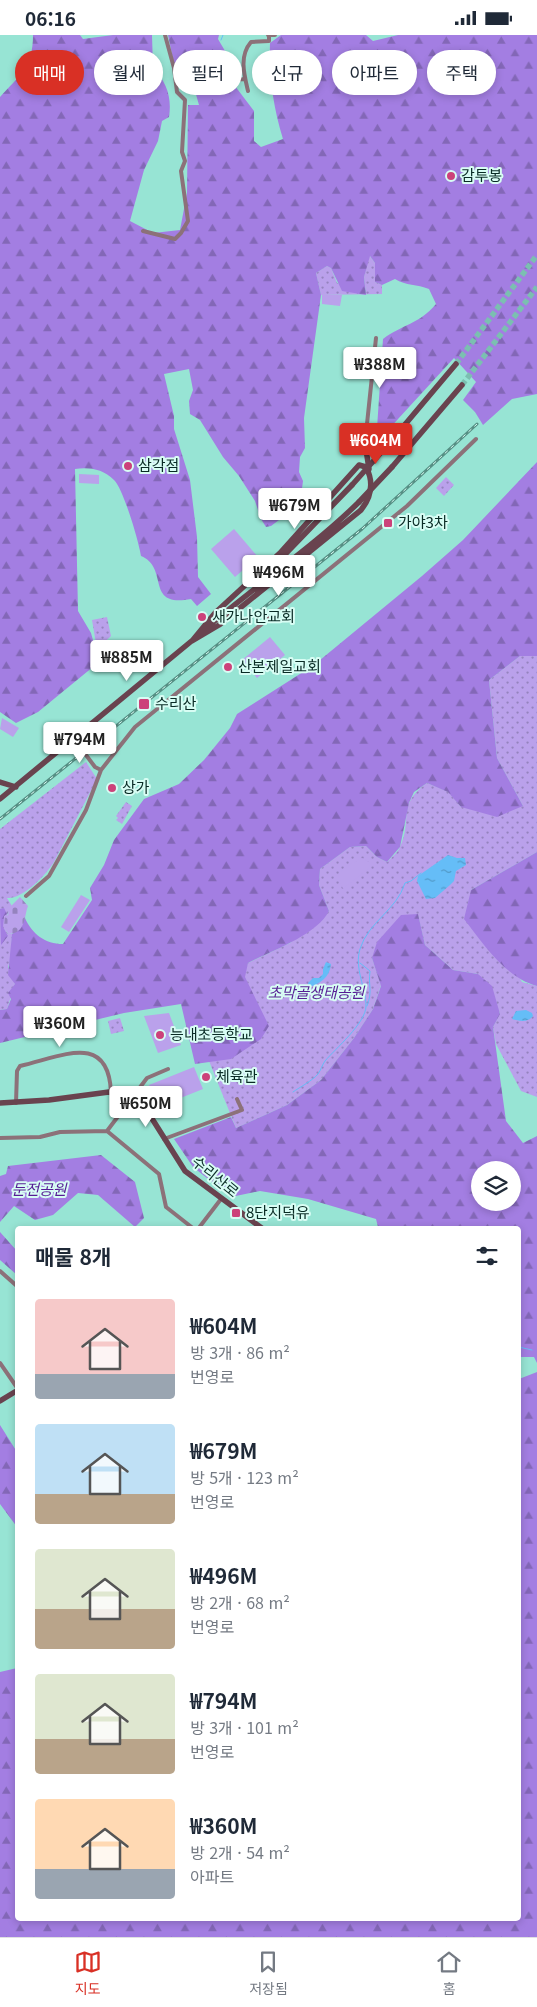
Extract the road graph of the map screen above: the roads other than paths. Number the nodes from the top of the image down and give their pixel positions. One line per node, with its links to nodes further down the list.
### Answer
1 (165, 35): 8 (street)
2 (251, 35): 5 (street)
3 (275, 35): 4 (street)
4 (268, 38): 5 (street)
5 (251, 42): 6 (street)
6 (245, 79): 7 (street)
7 (248, 91)
8 (143, 231)
9 (376, 338): 13 (street)
10 (456, 364): 16 (street, bridge)
11 (462, 385): 16 (street, bridge)
12 (476, 439): 19 (street)
13 (365, 443): 14 (street); 15 (street)
14 (355, 467): 15 (street); 17 (street)
15 (370, 473): 17 (street)
16 (252, 589): 17 (street)
17 (192, 641): 18 (street)
18 (74, 739): 19 (street); 21 (street)
19 (101, 770): 25 (street)
20 (0, 782): 21 (street)
21 (16, 787): 22 (street)
22 (9, 793): 23 (street); 24 (street)
23 (0, 799)
24 (0, 803)
25 (26, 896)
26 (168, 1069): 29 (street)
27 (111, 1092): 29 (street, 수리산로); 31 (street, 수리산로); 31 (street)
28 (237, 1099): 34 (street)
29 (132, 1100): 32 (street); 34 (street, 수리산로)
30 (0, 1103): 31 (street, 수리산로)
31 (16, 1103)
32 (107, 1131): 33 (street); 36 (street)
33 (0, 1138)
34 (164, 1139): 35 (street, 수리산로)
35 (220, 1199): 37 (street); 38 (street, 수리산로)
36 (192, 1226)
37 (198, 1226)
38 (259, 1226)
39 (0, 1271): 40 (street)
40 (15, 1284)
41 (0, 1363): 42 (street)
42 (15, 1386)
43 (15, 1392): 44 (street)
44 (0, 1401)

